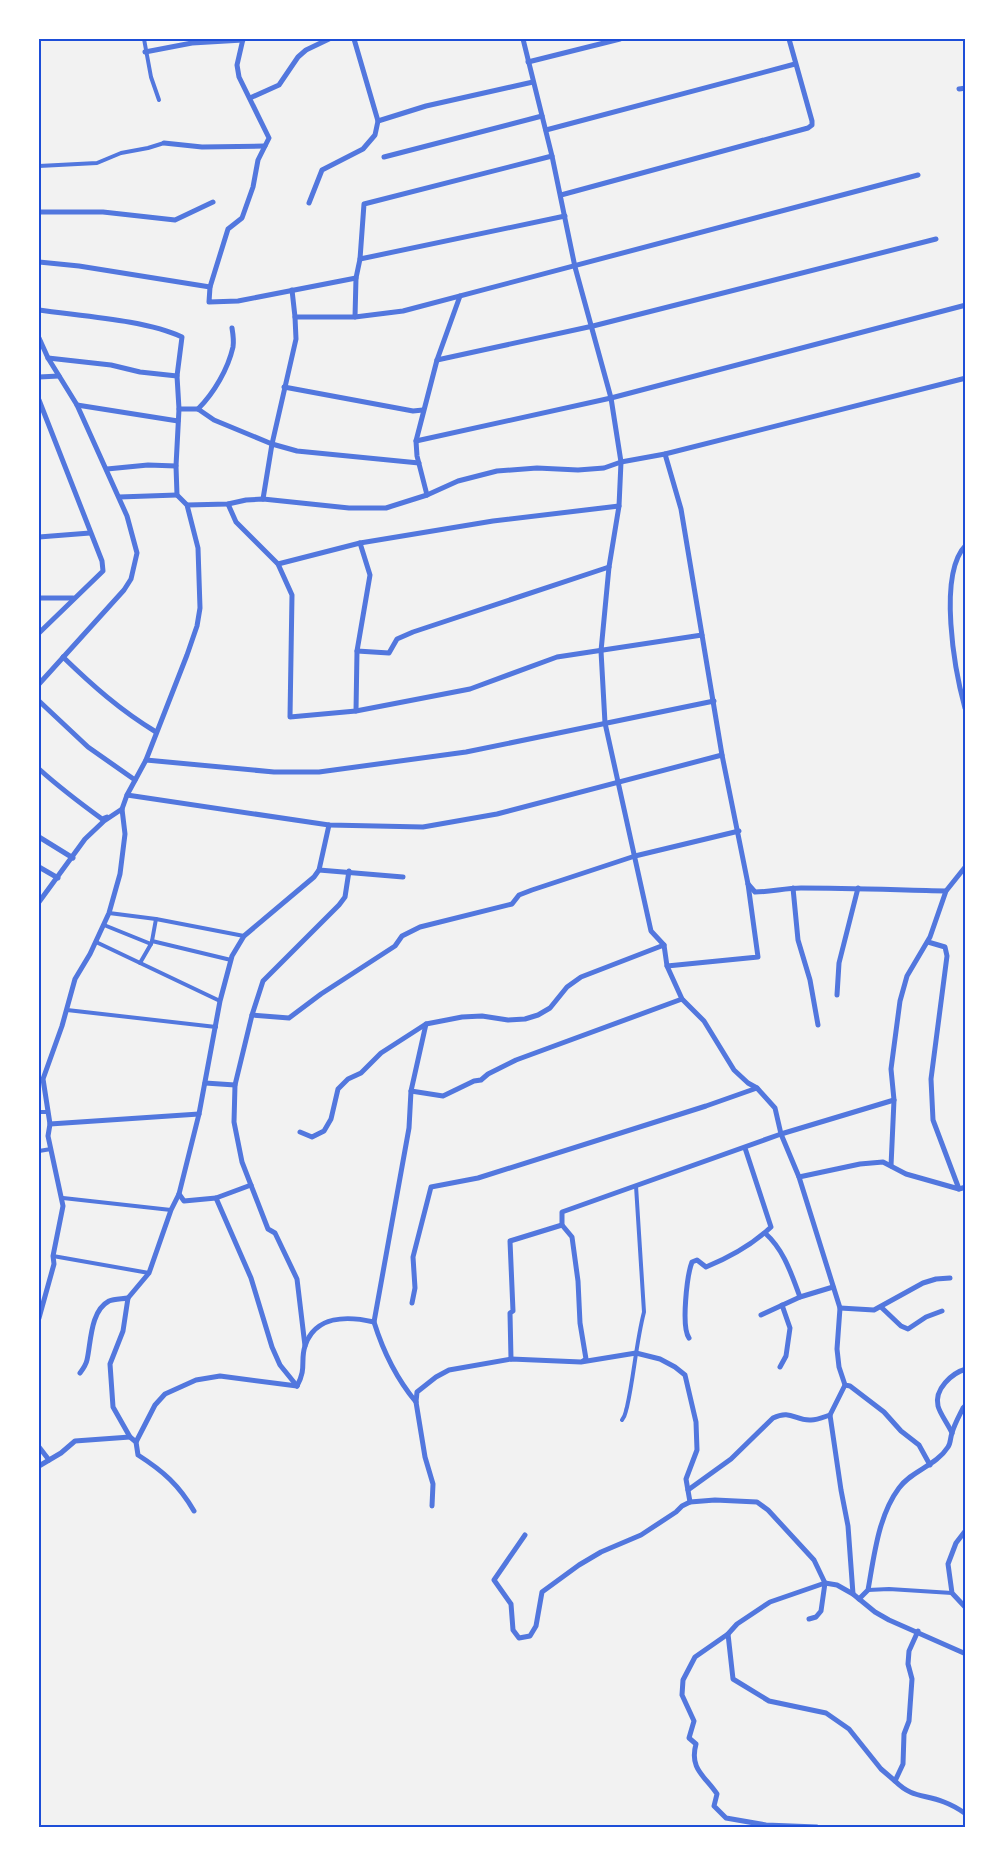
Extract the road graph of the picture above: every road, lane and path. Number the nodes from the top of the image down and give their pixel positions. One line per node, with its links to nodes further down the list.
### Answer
1 (144, 39): 9 (street)
2 (329, 39): 13 (street)
3 (354, 39): 16 (street)
4 (523, 39): 10 (street)
5 (620, 39): 10 (street)
6 (789, 39): 11 (street)
7 (243, 40): 8 (street); 13 (street)
8 (191, 41): 9 (street)
9 (145, 52): 14 (street)
10 (528, 62): 12 (street)
11 (795, 64): 17 (street); 24 (street)
12 (533, 82): 15 (street); 16 (street)
13 (250, 99): 19 (street)
14 (159, 100)
15 (542, 116): 17 (street); 20 (street)
16 (378, 121): 26 (street)
17 (546, 130): 21 (street)
18 (164, 143): 19 (street); 22 (street)
19 (265, 146): 34 (street)
20 (384, 156)
21 (552, 156): 24 (street); 30 (street)
22 (39, 166)
23 (918, 175): 32 (street)
24 (561, 195): 28 (street)
25 (213, 202): 27 (street)
26 (309, 203)
27 (39, 212)
28 (565, 216): 30 (street); 32 (street)
29 (936, 239): 41 (street)
30 (360, 259): 33 (street)
31 (39, 262): 34 (street)
32 (575, 267): 36 (street); 41 (street)
33 (356, 279): 35 (street); 40 (street)
34 (210, 288): 35 (street)
35 (292, 290): 39 (street)
36 (460, 296): 40 (street); 45 (street)
37 (966, 305): 51 (street)
38 (39, 310): 47 (street)
39 (295, 317): 40 (street); 50 (street)
40 (355, 317)
41 (592, 326): 45 (street); 51 (street)
42 (232, 328): 55 (street)
43 (39, 338): 44 (street)
44 (48, 358): 46 (street); 47 (street)
45 (437, 360): 56 (street)
46 (59, 376): 48 (street); 53 (street)
47 (177, 376): 54 (street)
48 (39, 377)
49 (966, 378): 60 (street)
50 (284, 387): 56 (street); 59 (street)
51 (611, 398): 58 (street); 61 (street)
52 (39, 400): 72 (street)
53 (77, 405): 57 (street); 64 (street)
54 (179, 409): 55 (street); 57 (street)
55 (198, 409): 59 (street)
56 (423, 410): 58 (street)
57 (178, 421): 63 (street)
58 (416, 441): 62 (street)
59 (272, 444): 62 (street); 68 (street)
60 (665, 454): 61 (street); 81 (street)
61 (621, 462): 66 (street); 71 (street)
62 (419, 463): 66 (street)
63 (176, 466): 64 (street); 65 (street)
64 (106, 469): 67 (street)
65 (177, 495): 67 (street); 70 (street)
66 (427, 495): 68 (street)
67 (119, 497): 84 (street)
68 (263, 499): 69 (street)
69 (228, 504): 70 (street); 76 (street)
70 (187, 505): 92 (street)
71 (619, 506): 74 (street); 77 (street)
72 (90, 532): 73 (street); 79 (street)
73 (39, 537)
74 (360, 543): 76 (street); 82 (street)
75 (966, 544): 88 (street)
76 (278, 564): 89 (street)
77 (609, 567): 82 (street); 83 (street)
78 (39, 598): 79 (street)
79 (73, 598): 80 (street)
80 (39, 633)
81 (702, 635): 83 (street); 87 (street)
82 (357, 651): 89 (street)
83 (601, 651): 89 (street); 90 (street)
84 (63, 657): 85 (street); 92 (street)
85 (39, 684)
86 (39, 701): 96 (street)
87 (714, 701): 90 (street); 93 (street)
88 (965, 708): 91 (street)
89 (356, 711)
90 (605, 723): 94 (street); 97 (street)
91 (966, 727)
92 (156, 732): 94 (street)
93 (722, 755): 97 (street); 102 (street)
94 (146, 760): 96 (street)
95 (39, 769): 100 (street)
96 (135, 780): 98 (street)
97 (619, 783): 101 (street); 104 (street)
98 (126, 795): 99 (street); 101 (street)
99 (122, 808): 100 (street); 117 (street)
100 (112, 816): 105 (street)
101 (329, 825): 108 (street)
102 (739, 831): 104 (street); 112 (street)
103 (39, 837): 105 (street)
104 (635, 856): 124 (street); 132 (street)
105 (73, 858): 111 (street)
106 (966, 865): 115 (street)
107 (39, 867): 111 (street)
108 (319, 870): 109 (street); 120 (street)
109 (349, 871): 110 (street); 132 (street)
110 (403, 877)
111 (58, 878): 116 (street)
112 (748, 884): 113 (street); 127 (street)
113 (793, 888): 114 (street); 134 (street)
114 (858, 888): 115 (street); 128 (street)
115 (946, 891): 122 (street)
116 (39, 902)
117 (109, 913): 118 (street); 119 (street)
118 (156, 919): 120 (street); 123 (street)
119 (103, 924): 121 (street); 123 (street)
120 (244, 936): 125 (street)
121 (95, 942): 126 (street); 131 (street)
122 (928, 942): 140 (street); 155 (street)
123 (152, 943): 125 (street); 126 (street)
124 (663, 945): 127 (street); 133 (street)
125 (231, 960): 130 (street)
126 (141, 963): 130 (street)
127 (667, 966): 129 (street)
128 (837, 995)
129 (682, 999): 138 (street); 139 (street)
130 (220, 1001): 135 (street)
131 (67, 1010): 135 (street); 142 (street)
132 (252, 1015): 137 (street)
133 (426, 1024): 139 (street); 145 (street)
134 (818, 1025)
135 (216, 1028): 136 (street)
136 (205, 1083): 137 (street); 143 (street)
137 (235, 1085): 152 (street)
138 (757, 1088): 146 (street); 170 (street)
139 (411, 1091): 177 (street)
140 (894, 1100): 146 (street); 150 (street)
141 (39, 1112): 142 (street)
142 (47, 1112): 144 (street)
143 (199, 1114): 144 (street); 156 (street)
144 (50, 1124): 148 (street)
145 (300, 1132)
146 (781, 1134): 147 (street); 151 (street)
147 (744, 1148): 153 (street); 161 (street)
148 (51, 1149): 149 (street); 157 (street)
149 (39, 1151)
150 (891, 1166): 151 (street); 155 (street)
151 (799, 1177): 167 (street)
152 (251, 1185): 158 (street); 179 (street)
153 (636, 1186): 160 (street); 180 (street)
154 (966, 1187): 155 (street)
155 (958, 1189)
156 (179, 1194): 158 (street); 159 (street)
157 (63, 1198): 159 (street); 162 (street)
158 (216, 1198): 187 (street)
159 (171, 1210): 163 (street)
160 (562, 1225): 181 (street); 182 (street)
161 (765, 1233): 168 (street); 178 (street)
162 (53, 1256): 163 (street); 165 (street)
163 (149, 1273): 169 (street)
164 (950, 1278): 172 (street)
165 (48, 1280): 166 (street); 176 (street)
166 (39, 1281)
167 (833, 1287): 168 (street); 173 (street)
168 (800, 1297): 171 (street)
169 (128, 1298): 185 (street); 193 (street)
170 (412, 1304)
171 (782, 1305): 175 (street); 183 (street)
172 (881, 1307): 173 (street); 174 (street)
173 (840, 1308): 186 (street)
174 (942, 1311)
175 (761, 1315)
176 (39, 1318)
177 (374, 1322): 179 (street); 188 (street)
178 (689, 1338)
179 (305, 1346): 187 (street)
180 (636, 1353): 182 (street); 191 (street); 199 (street)
181 (511, 1359): 182 (street); 188 (street)
182 (581, 1362)
183 (780, 1367)
184 (966, 1369): 192 (street)
185 (80, 1373)
186 (845, 1385): 190 (street); 197 (street)
187 (297, 1386): 194 (street)
188 (416, 1402): 201 (street)
189 (966, 1405): 192 (street)
190 (830, 1415): 199 (street); 208 (street)
191 (622, 1420)
192 (952, 1433): 197 (street)
193 (130, 1437): 194 (street); 196 (street)
194 (136, 1442): 202 (street)
195 (39, 1447): 196 (street)
196 (49, 1460): 198 (street)
197 (930, 1465): 206 (street)
198 (39, 1466)
199 (688, 1490): 200 (street)
200 (690, 1502): 204 (street); 205 (street)
201 (432, 1506)
202 (194, 1511)
203 (966, 1530): 207 (street)
204 (525, 1535)
205 (825, 1583): 208 (street); 211 (street); 213 (street)
206 (868, 1590): 207 (street); 209 (street)
207 (952, 1593): 210 (street)
208 (853, 1594): 209 (street)
209 (859, 1599): 212 (street)
210 (966, 1608)
211 (809, 1619)
212 (918, 1631): 214 (street); 215 (street)
213 (728, 1634): 215 (street); 217 (street)
214 (966, 1654)
215 (895, 1781): 216 (street)
216 (966, 1814)
217 (817, 1827)

